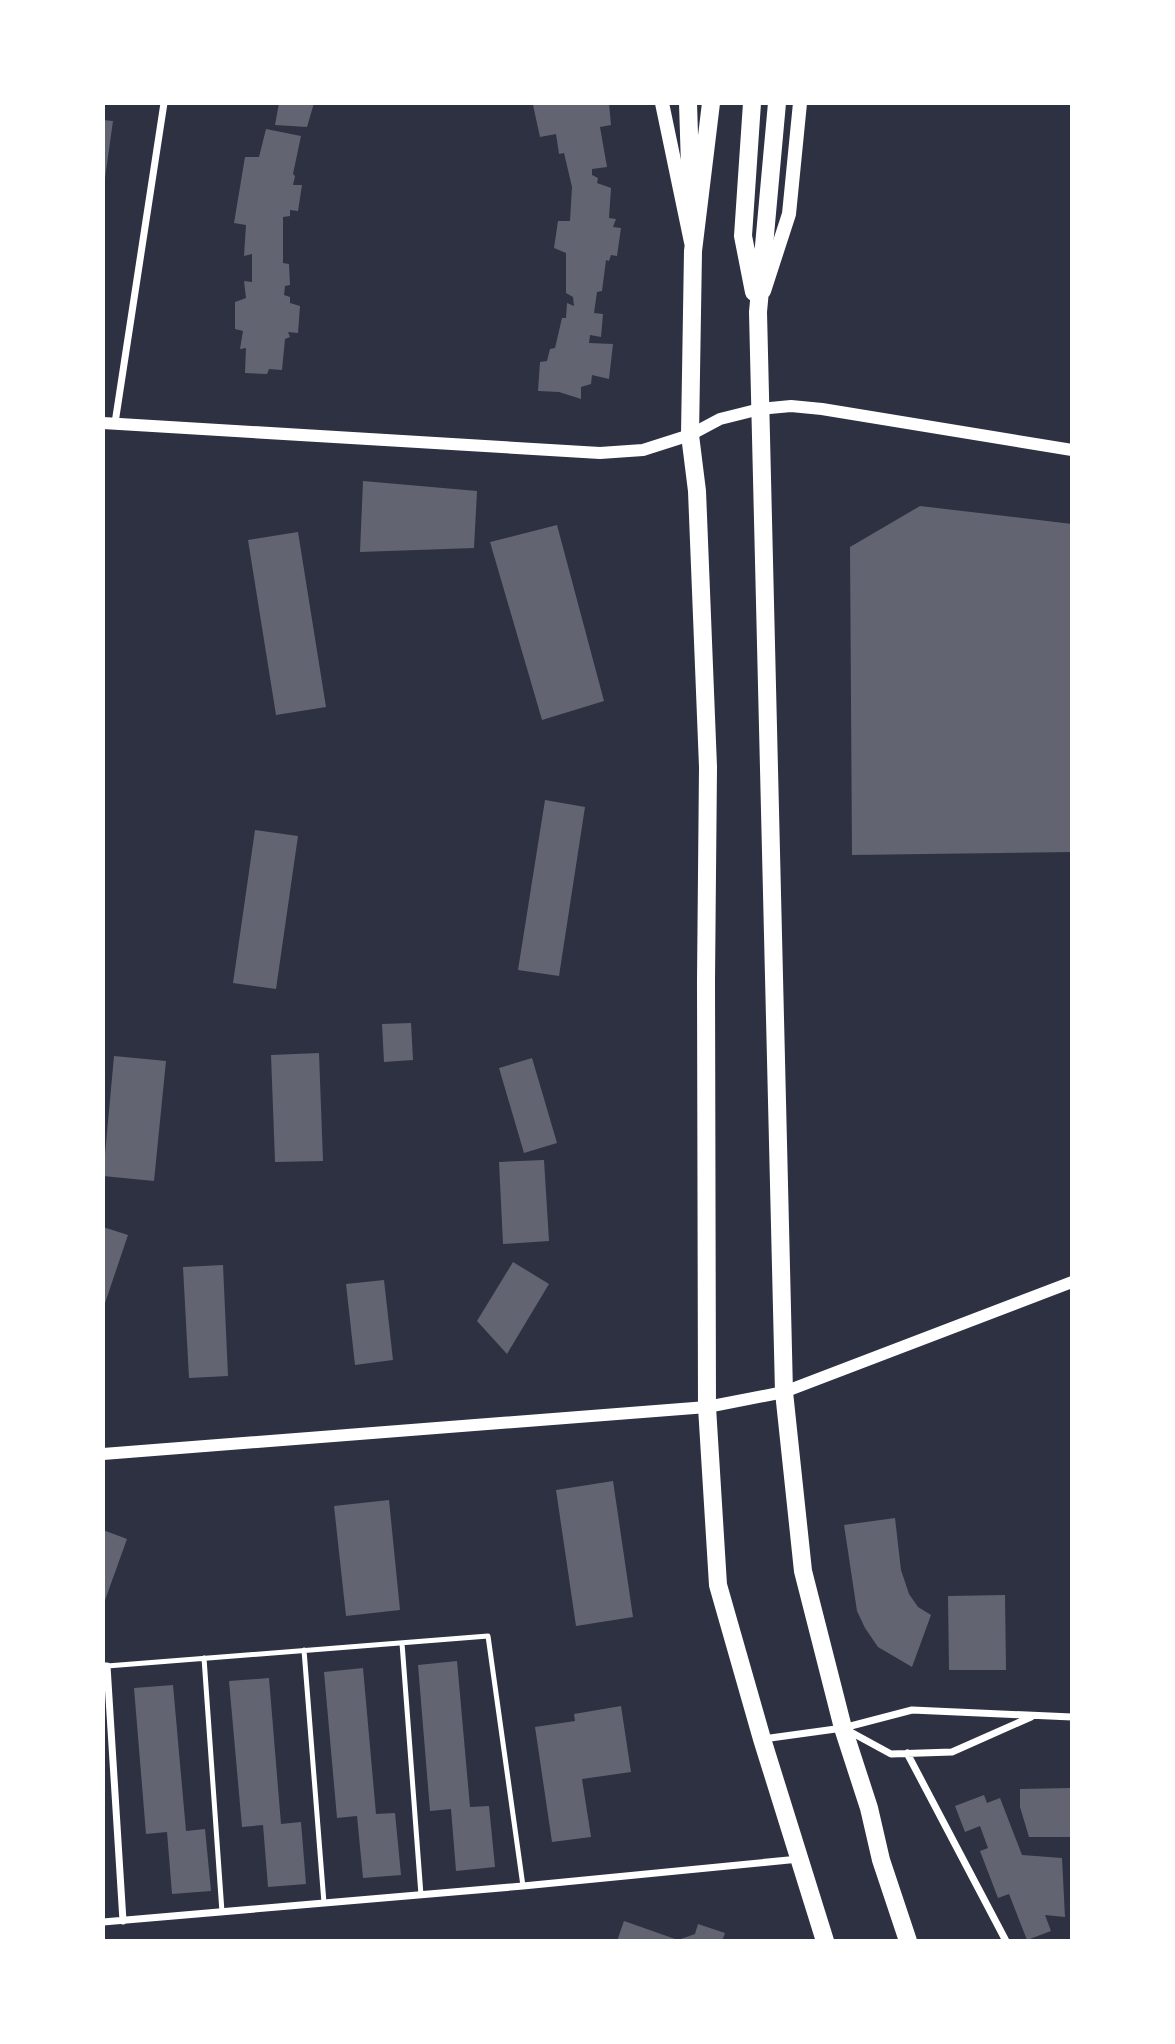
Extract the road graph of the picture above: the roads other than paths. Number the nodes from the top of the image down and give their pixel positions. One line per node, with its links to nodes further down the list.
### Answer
1 (164, 103): 11 (street)
2 (662, 103): 8 (main road)
3 (688, 103): 8 (main road)
4 (711, 103): 8 (main road)
5 (752, 103): 9 (main road)
6 (777, 103): 9 (main road)
7 (800, 103): 9 (main road)
8 (693, 251): 12 (main road)
9 (758, 312): 10 (main road)
10 (761, 409): 12 (street); 13 (street); 15 (main road)
11 (109, 423): 12 (street)
12 (690, 435): 16 (main road)
13 (1072, 450)
14 (1072, 1282): 15 (street)
15 (784, 1392): 16 (street); 24 (main road)
16 (707, 1407): 17 (street); 25 (main road)
17 (103, 1454)
18 (402, 1643): 19 (lane); 28 (lane); 29 (lane)
19 (304, 1650): 20 (lane); 30 (lane)
20 (204, 1658): 21 (lane); 31 (lane)
21 (105, 1666): 32 (street)
22 (1034, 1716): 23 (street); 24 (street); 26 (street)
23 (1072, 1717)
24 (843, 1728): 25 (street); 26 (street); 35 (main road)
25 (762, 1739): 27 (main road)
26 (907, 1754): 36 (street)
27 (799, 1859): 28 (street); 34 (main road)
28 (523, 1886): 29 (street)
29 (421, 1895): 30 (street)
30 (324, 1903): 31 (street)
31 (222, 1912): 32 (street)
32 (123, 1921): 33 (street)
33 (103, 1922)
34 (825, 1941)
35 (908, 1941)
36 (1006, 1941)

